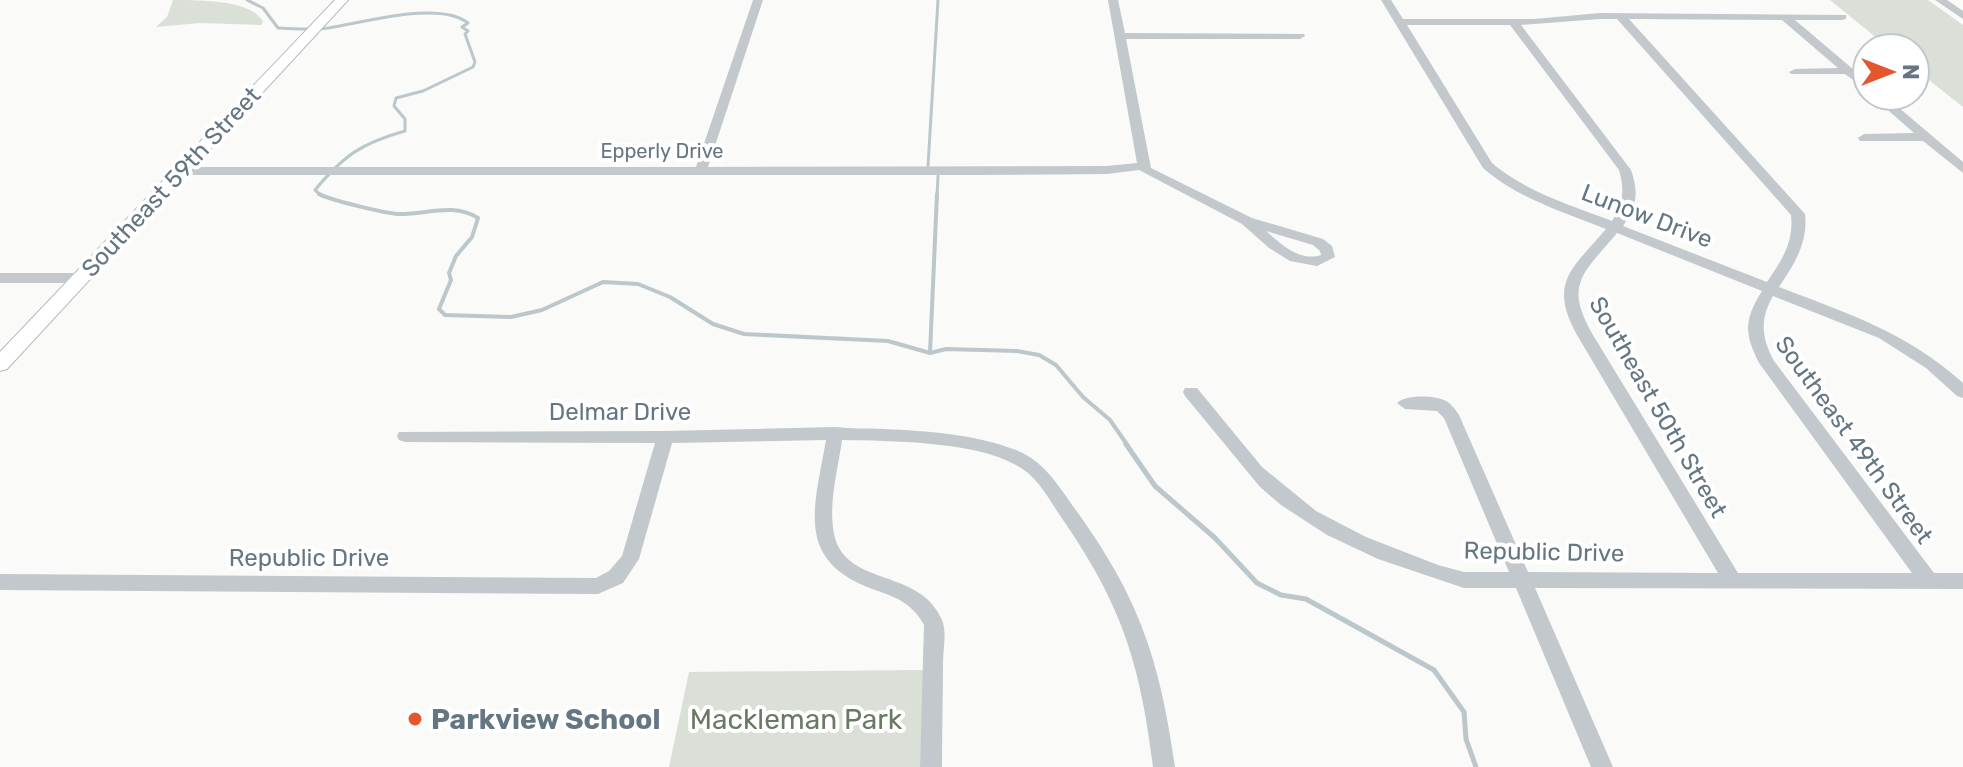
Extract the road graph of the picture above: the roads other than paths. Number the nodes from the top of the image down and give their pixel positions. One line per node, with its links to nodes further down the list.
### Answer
1 (342, 0): 23 (main road, Southeast 59th Street)
2 (758, 0): 22 (street)
3 (1113, 0): 13 (street)
4 (1386, 0): 11 (street, Lunow Drive)
5 (1942, 1): 6 (street); 8 (street)
6 (1963, 3)
7 (1620, 16): 9 (street); 12 (street); 28 (street, Southeast 49th Street)
8 (1963, 16)
9 (1785, 17): 10 (street); 15 (street)
10 (1842, 17)
11 (1399, 22): 12 (street); 25 (street, Lunow Drive)
12 (1513, 22): 25 (street, Southeast 50th Street)
13 (1120, 36): 14 (street); 20 (street)
14 (1300, 36)
15 (1849, 71): 16 (street)
16 (1795, 72)
17 (1896, 112): 18 (street)
18 (1925, 137): 19 (street); 21 (street)
19 (1864, 138)
20 (1142, 166): 22 (street, Epperly Drive); 24 (street)
21 (1963, 169)
22 (701, 170): 23 (street, Epperly Drive)
23 (182, 171): 27 (main road, Southeast 59th Street)
24 (1247, 221): 24 (street)
25 (1613, 226): 28 (street, Lunow Drive); 37 (street, Southeast 50th Street)
26 (0, 278): 27 (street)
27 (81, 278): 29 (main road, Southeast 59th Street)
28 (1771, 289): 31 (street, Lunow Drive); 38 (street, Southeast 49th Street)
29 (0, 364)
30 (1191, 392): 36 (street, Republic Drive)
31 (1963, 392)
32 (1405, 403): 36 (street)
33 (835, 433): 35 (street, Delmar Drive); 41 (street); 42 (street, Delmar Drive)
34 (405, 436): 35 (street, Delmar Drive)
35 (665, 437): 40 (street, Republic Drive)
36 (1522, 579): 37 (street, Republic Drive); 43 (street)
37 (1732, 579): 38 (street, Republic Drive)
38 (1929, 581): 39 (street, Republic Drive)
39 (1963, 581)
40 (0, 582)
41 (931, 767)
42 (1164, 767)
43 (1602, 767)

